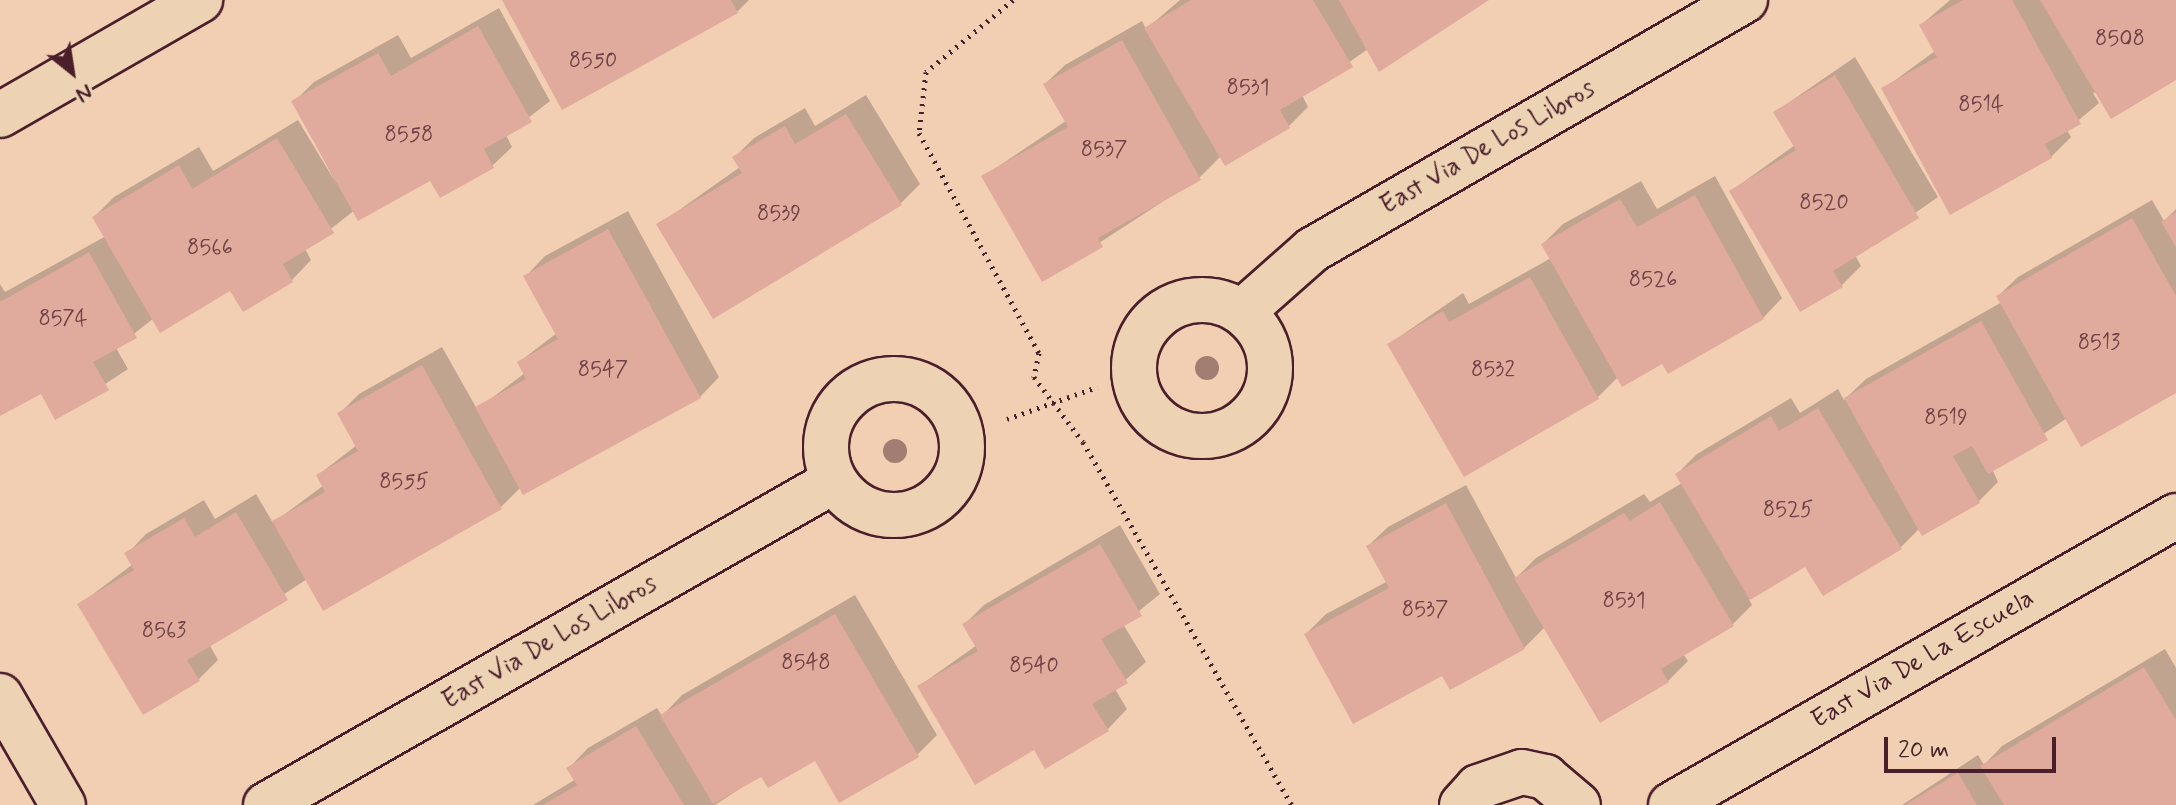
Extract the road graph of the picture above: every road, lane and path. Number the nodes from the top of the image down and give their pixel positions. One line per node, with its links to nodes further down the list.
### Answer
1 (200, 0): 4 (street)
2 (1013, 0): 7 (path)
3 (1745, 0): 5 (street, East Via De Los Libros)
4 (0, 115)
5 (1242, 312)
6 (1097, 387): 7 (path)
7 (1054, 403): 8 (path); 14 (path)
8 (1007, 419)
9 (834, 481): 13 (street, East Via De Los Libros)
10 (2173, 525): 17 (street, East Via De La Escuela)
11 (0, 696): 12 (street)
12 (63, 805)
13 (266, 805)
14 (1292, 805)
15 (1462, 805): 16 (street)
16 (1578, 805)
17 (1671, 805)

